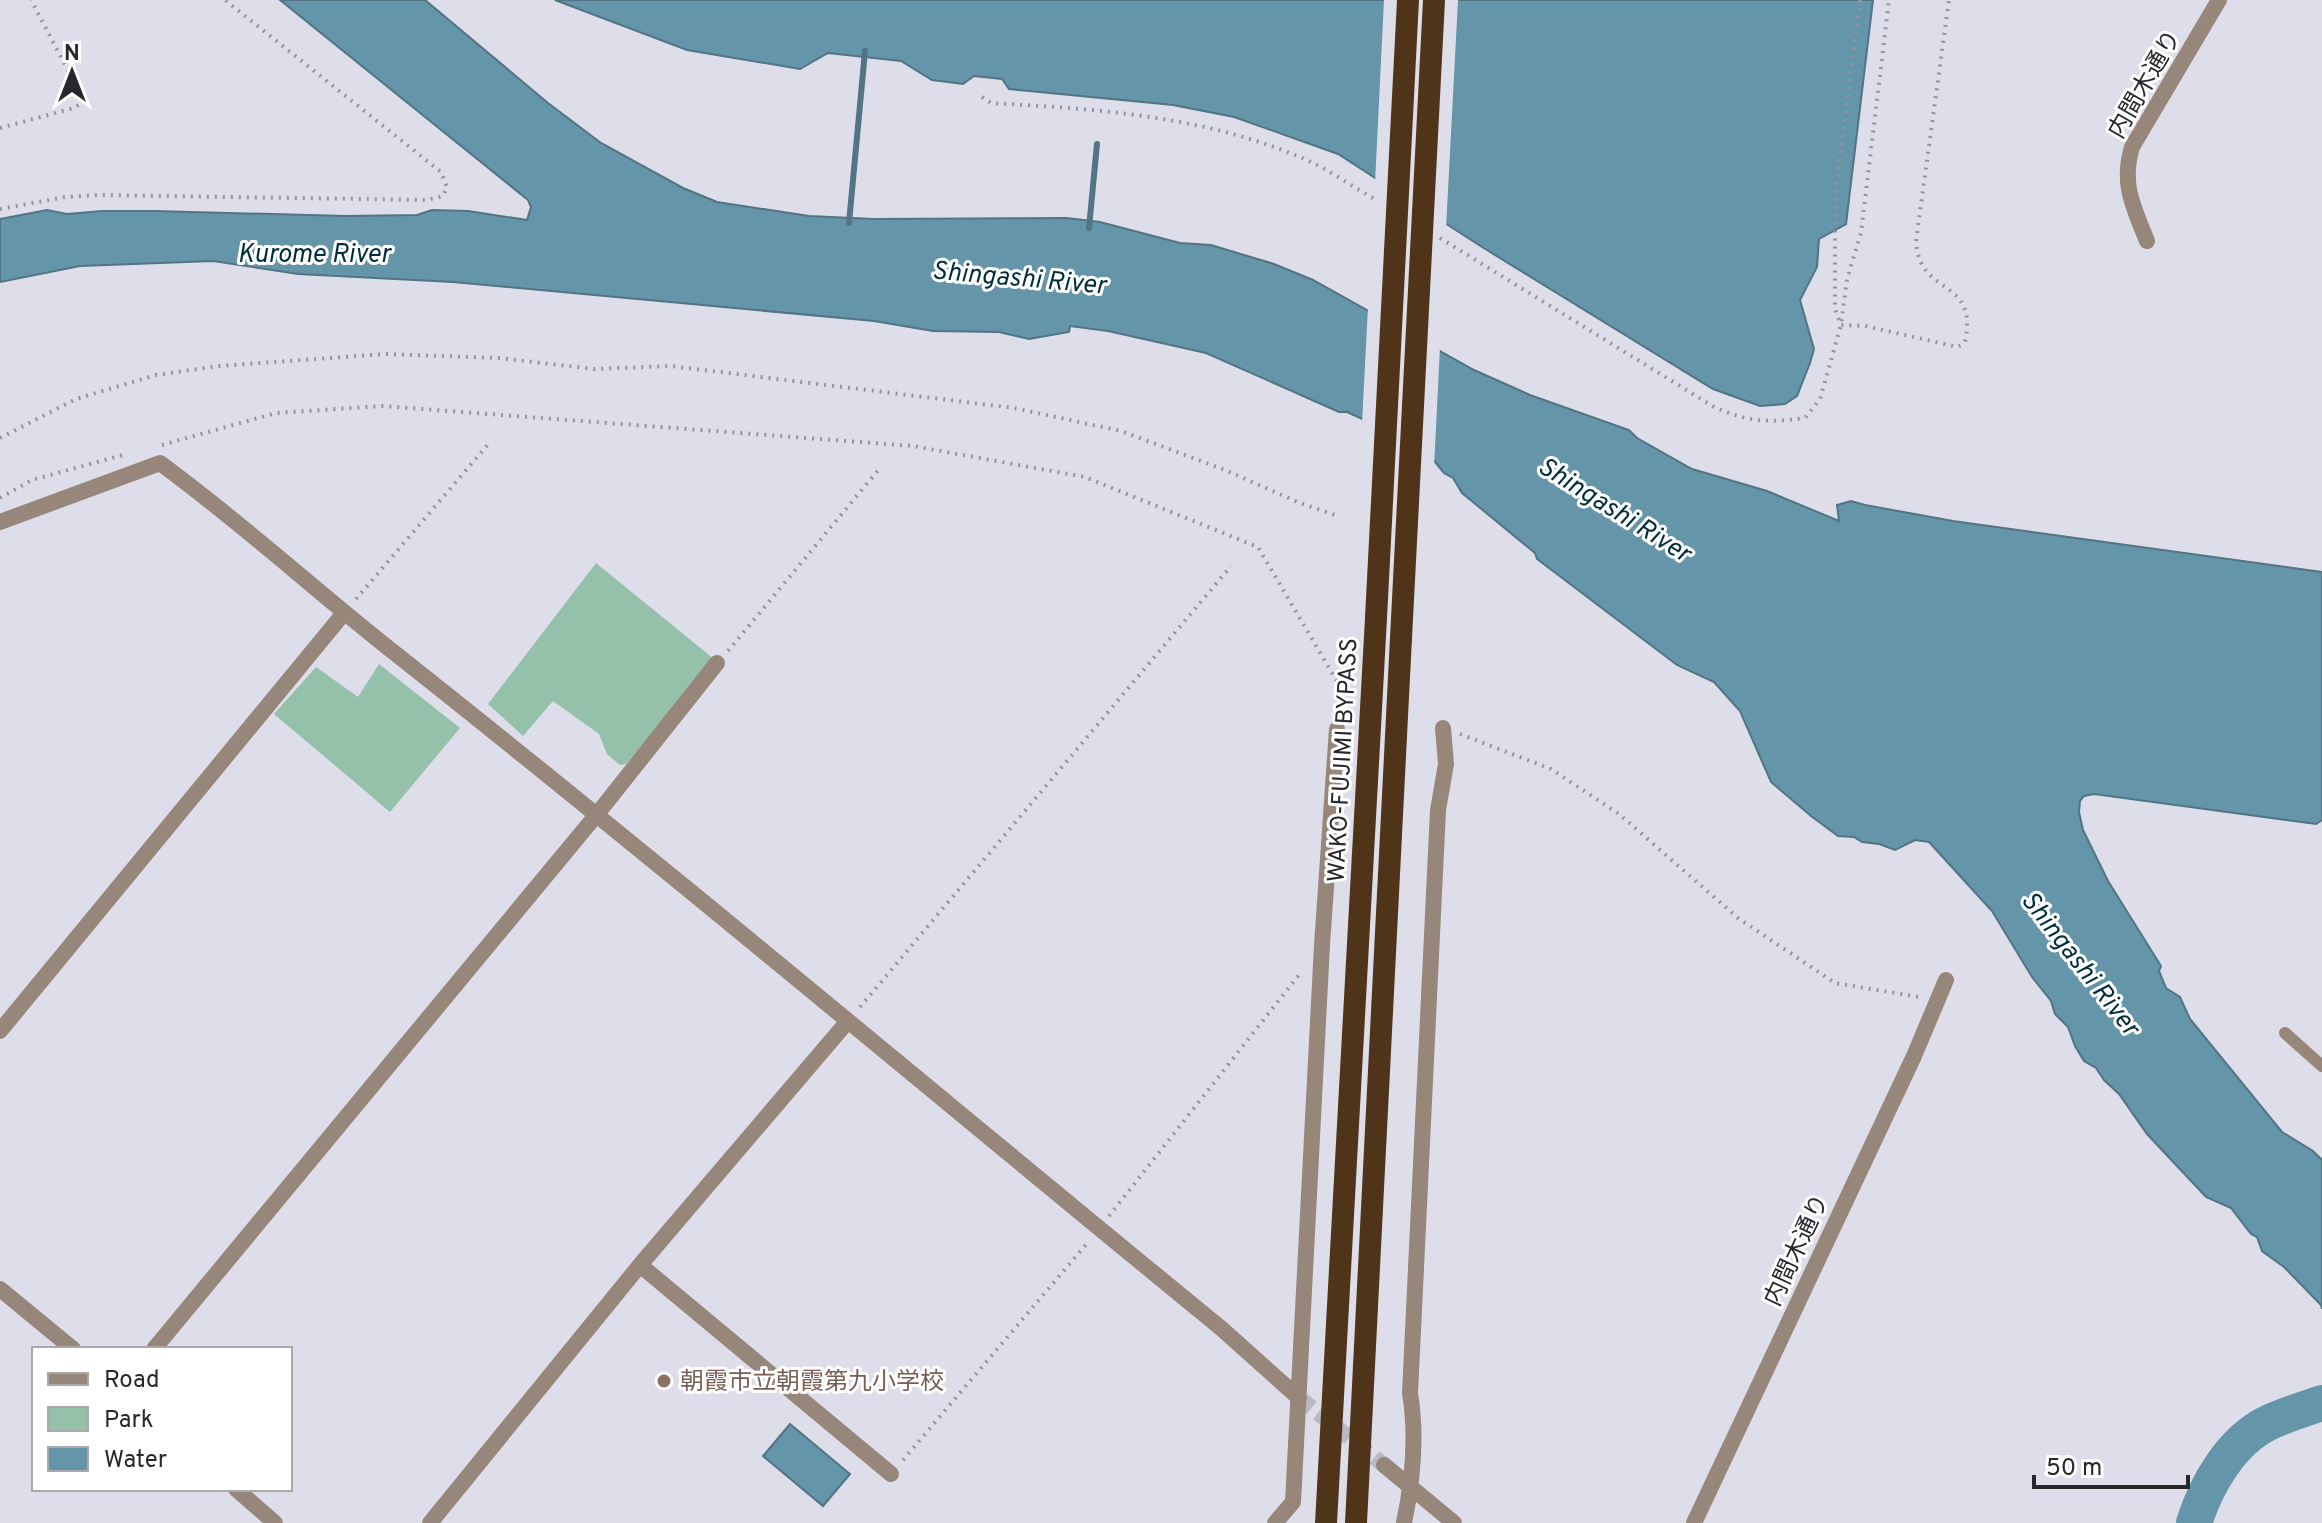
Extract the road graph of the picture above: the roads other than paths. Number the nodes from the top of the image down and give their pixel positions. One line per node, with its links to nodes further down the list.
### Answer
1 (1408, 0): 30 (highway, WAKO-FUJIMI BYPASS, bridge)
2 (1434, 0): 31 (highway, bridge)
3 (2219, 0): 4 (street, 内間木通り)
4 (2147, 241)
5 (0, 522): 6 (street)
6 (344, 613): 10 (street); 13 (street)
7 (717, 663): 10 (street)
8 (1443, 728): 23 (street)
9 (1337, 729): 20 (street)
10 (598, 813): 12 (street); 19 (street)
11 (1946, 980): 34 (street, 内間木通り)
12 (848, 1021): 16 (street); 20 (street)
13 (0, 1031)
14 (2285, 1033): 15 (lane)
15 (2322, 1066)
16 (640, 1265): 22 (street); 27 (street)
17 (0, 1289): 18 (street)
18 (71, 1347)
19 (156, 1347)
20 (1299, 1398): 25 (street)
21 (1384, 1465): 23 (street)
22 (891, 1474)
23 (1412, 1486): 32 (street); 33 (street)
24 (238, 1491): 26 (street)
25 (1293, 1502): 28 (street); 29 (street)
26 (275, 1523)
27 (430, 1523)
28 (1275, 1523)
29 (1293, 1523)
30 (1326, 1523)
31 (1356, 1523)
32 (1404, 1523)
33 (1454, 1523)
34 (1694, 1523)

